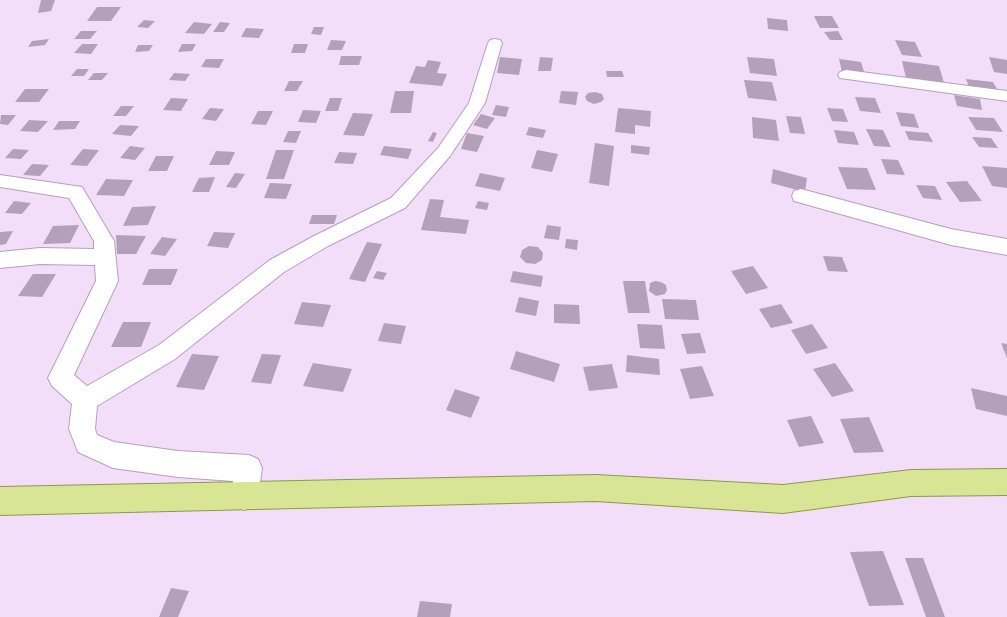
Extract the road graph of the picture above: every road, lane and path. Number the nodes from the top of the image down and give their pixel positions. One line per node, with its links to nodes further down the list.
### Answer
1 (495, 43): 9 (street)
2 (846, 75): 3 (street)
3 (1007, 96)
4 (0, 181): 7 (street)
5 (801, 196): 6 (street)
6 (1007, 247)
7 (106, 257): 8 (street); 9 (street)
8 (0, 260)
9 (85, 400): 11 (street)
10 (1007, 482): 11 (main road)
11 (244, 496): 12 (main road)
12 (0, 501)

